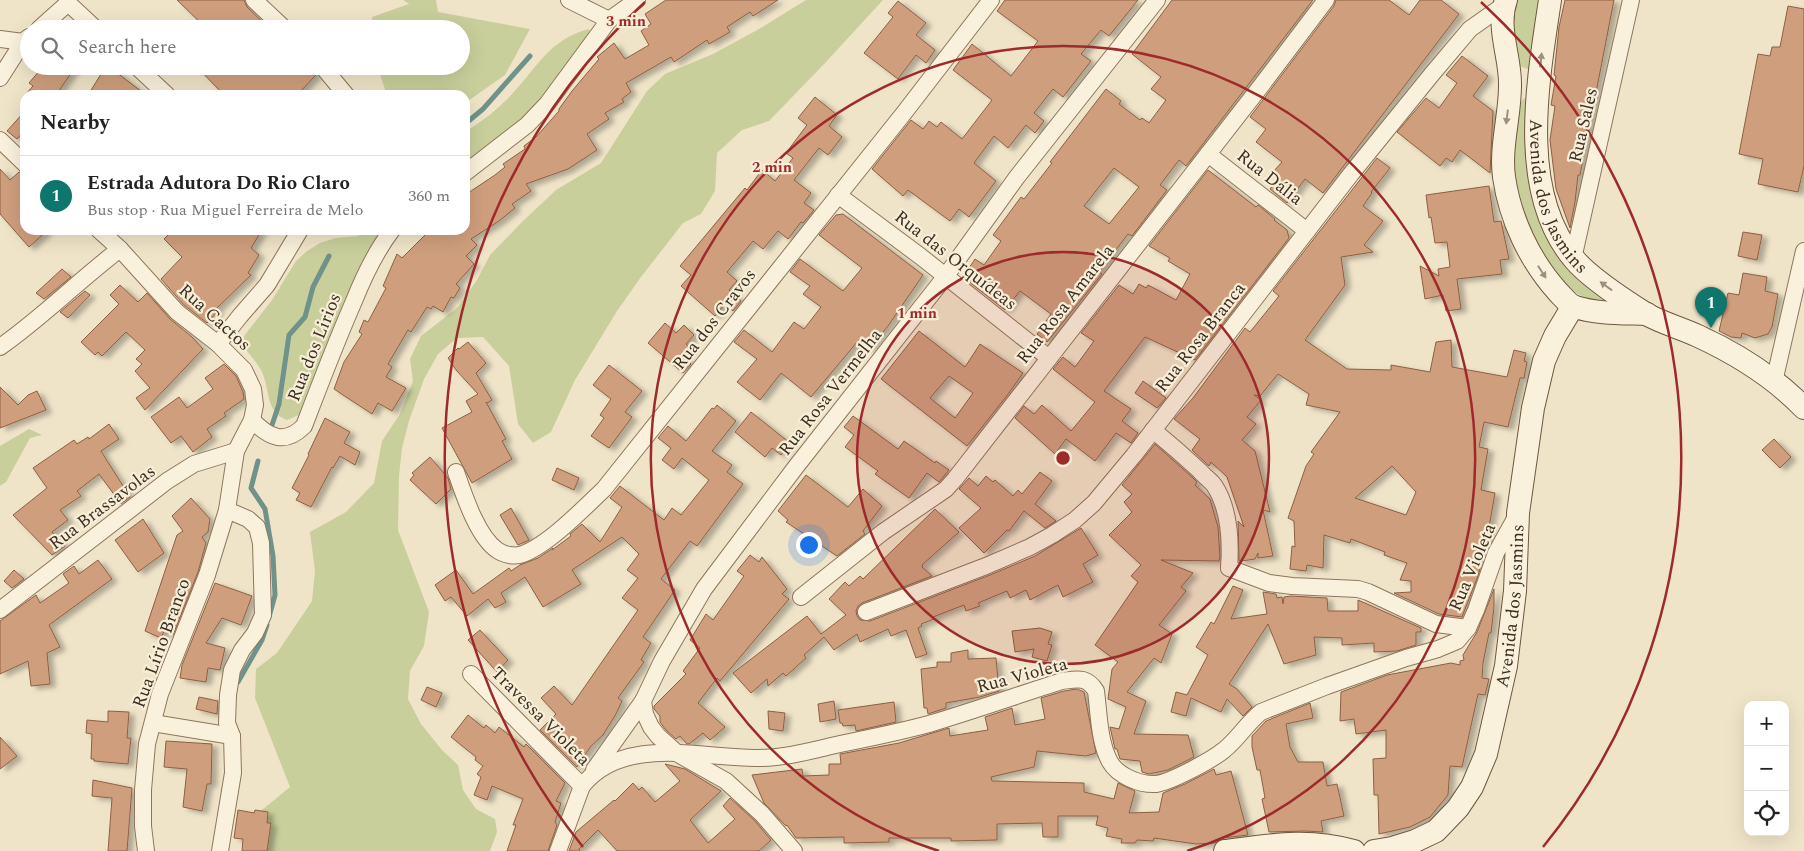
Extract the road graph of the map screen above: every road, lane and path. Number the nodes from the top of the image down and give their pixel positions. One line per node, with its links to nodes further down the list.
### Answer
1 (254, 0): 13 (street)
2 (569, 0): 14 (street)
3 (636, 0): 14 (street)
4 (991, 0): 29 (street, Rua dos Cravos)
5 (1157, 0): 37 (street, Rua Rosa Vermelha)
6 (1326, 0): 26 (street, Rua Rosa Amarela)
7 (1550, 0): 22 (main road, Avenida dos Jasmins, one-way to 7)
8 (1631, 0): 36 (street, Rua Sales)
9 (67, 2): 11 (street); 12 (street)
10 (1500, 2): 21 (main road, Avenida dos Jasmins); 30 (street, Rua Rosa Branca)
11 (48, 20)
12 (86, 20)
13 (275, 20)
14 (609, 20): 28 (street)
15 (0, 39): 16 (street)
16 (20, 40)
17 (20, 49): 20 (street)
18 (146, 75): 23 (street)
19 (329, 75): 24 (street)
20 (0, 78)
21 (1510, 79): 22 (main road); 38 (main road, Avenida dos Jasmins, one-way to 38)
22 (1539, 86): 36 (main road, Avenida dos Jasmins)
23 (162, 90)
24 (342, 90)
25 (0, 140): 27 (street)
26 (1208, 154): 30 (street, Rua Dália); 42 (street, Rua Rosa Amarela)
27 (20, 159)
28 (470, 169)
29 (838, 195): 37 (street, Rua das Orquídeas); 48 (street, Rua dos Cravos)
30 (1307, 231): 46 (street, Rua Rosa Branca)
31 (104, 235): 34 (street, Rua Cactos)
32 (297, 235): 40 (street)
33 (388, 235): 45 (street, Rua dos Lirios)
34 (120, 250): 40 (street, Rua Cactos); 41 (street)
35 (1804, 251): 43 (street)
36 (1574, 259): 39 (main road, Avenida dos Jasmins, one-way to 36)
37 (945, 277): 42 (street, Rua das Orquídeas); 56 (street, Rua Rosa Vermelha)
38 (1573, 306): 39 (main road); 50 (main road, Avenida dos Jasmins)
39 (1647, 314): 43 (main road)
40 (218, 344): 45 (street, Rua Cactos)
41 (0, 346)
42 (1049, 358): 51 (street, Rua Rosa Amarela)
43 (1774, 382): 44 (main road)
44 (1804, 408)
45 (252, 420): 47 (street, Rua Cactos)
46 (1153, 430): 53 (street, Rua Rosa Branca); 54 (street)
47 (236, 451): 49 (street, Rua Lírio Branco); 52 (street, Rua Brassavolas)
48 (456, 472)
49 (227, 510): 57 (street, Rua Lírio Branco); 58 (street)
50 (1518, 513): 54 (street, Rua Violeta); 61 (main road, Avenida dos Jasmins)
51 (801, 597)
52 (0, 610)
53 (866, 612)
54 (1468, 628): 59 (street, Rua Violeta)
55 (471, 674): 60 (street, Travessa Violeta)
56 (644, 701): 59 (street); 60 (street, Rua Rosa Vermelha)
57 (153, 723): 58 (street); 62 (street, Rua Lírio Branco)
58 (232, 736): 63 (street)
59 (678, 754): 60 (street, Rua Violeta); 65 (street)
60 (584, 783): 64 (street)
61 (1386, 850)
62 (146, 851)
63 (220, 851)
64 (558, 851)
65 (794, 851)
66 (1225, 851): 67 (main road)
67 (1354, 851)

